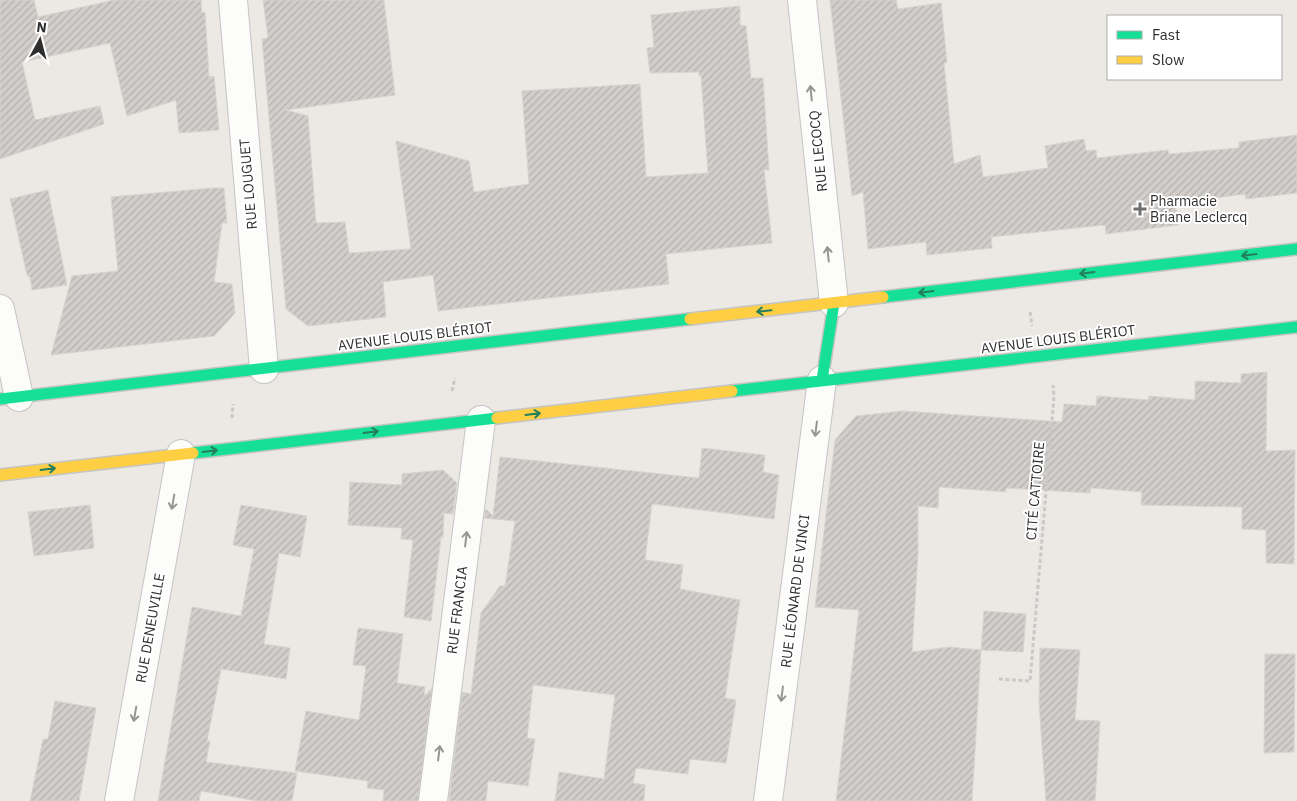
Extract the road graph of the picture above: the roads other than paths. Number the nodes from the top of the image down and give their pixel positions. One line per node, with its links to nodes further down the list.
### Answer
1 (232, 0): 7 (street, RUE LOUGUET)
2 (802, 0): 4 (street, RUE LECOCQ, one-way to 2)
3 (1297, 249): 4 (street, AVENUE LOUIS BLÉRIOT, one-way to 4)
4 (834, 303): 7 (street, AVENUE LOUIS BLÉRIOT, one-way to 7); 8 (street)
5 (0, 309): 9 (street)
6 (1297, 327): 8 (street, AVENUE LOUIS BLÉRIOT)
7 (264, 369): 9 (street, AVENUE LOUIS BLÉRIOT)
8 (822, 380): 10 (street, AVENUE LOUIS BLÉRIOT, one-way to 8); 15 (street, RUE LÉONARD DE VINCI, one-way to 15)
9 (10, 398)
10 (481, 420): 11 (street, AVENUE LOUIS BLÉRIOT, one-way to 10); 14 (street, RUE FRANCIA, one-way to 10)
11 (181, 454): 12 (street, AVENUE LOUIS BLÉRIOT, one-way to 11); 13 (street, RUE DENEUVILLE, one-way to 13)
12 (0, 475)
13 (120, 801)
14 (432, 801)
15 (768, 801)

